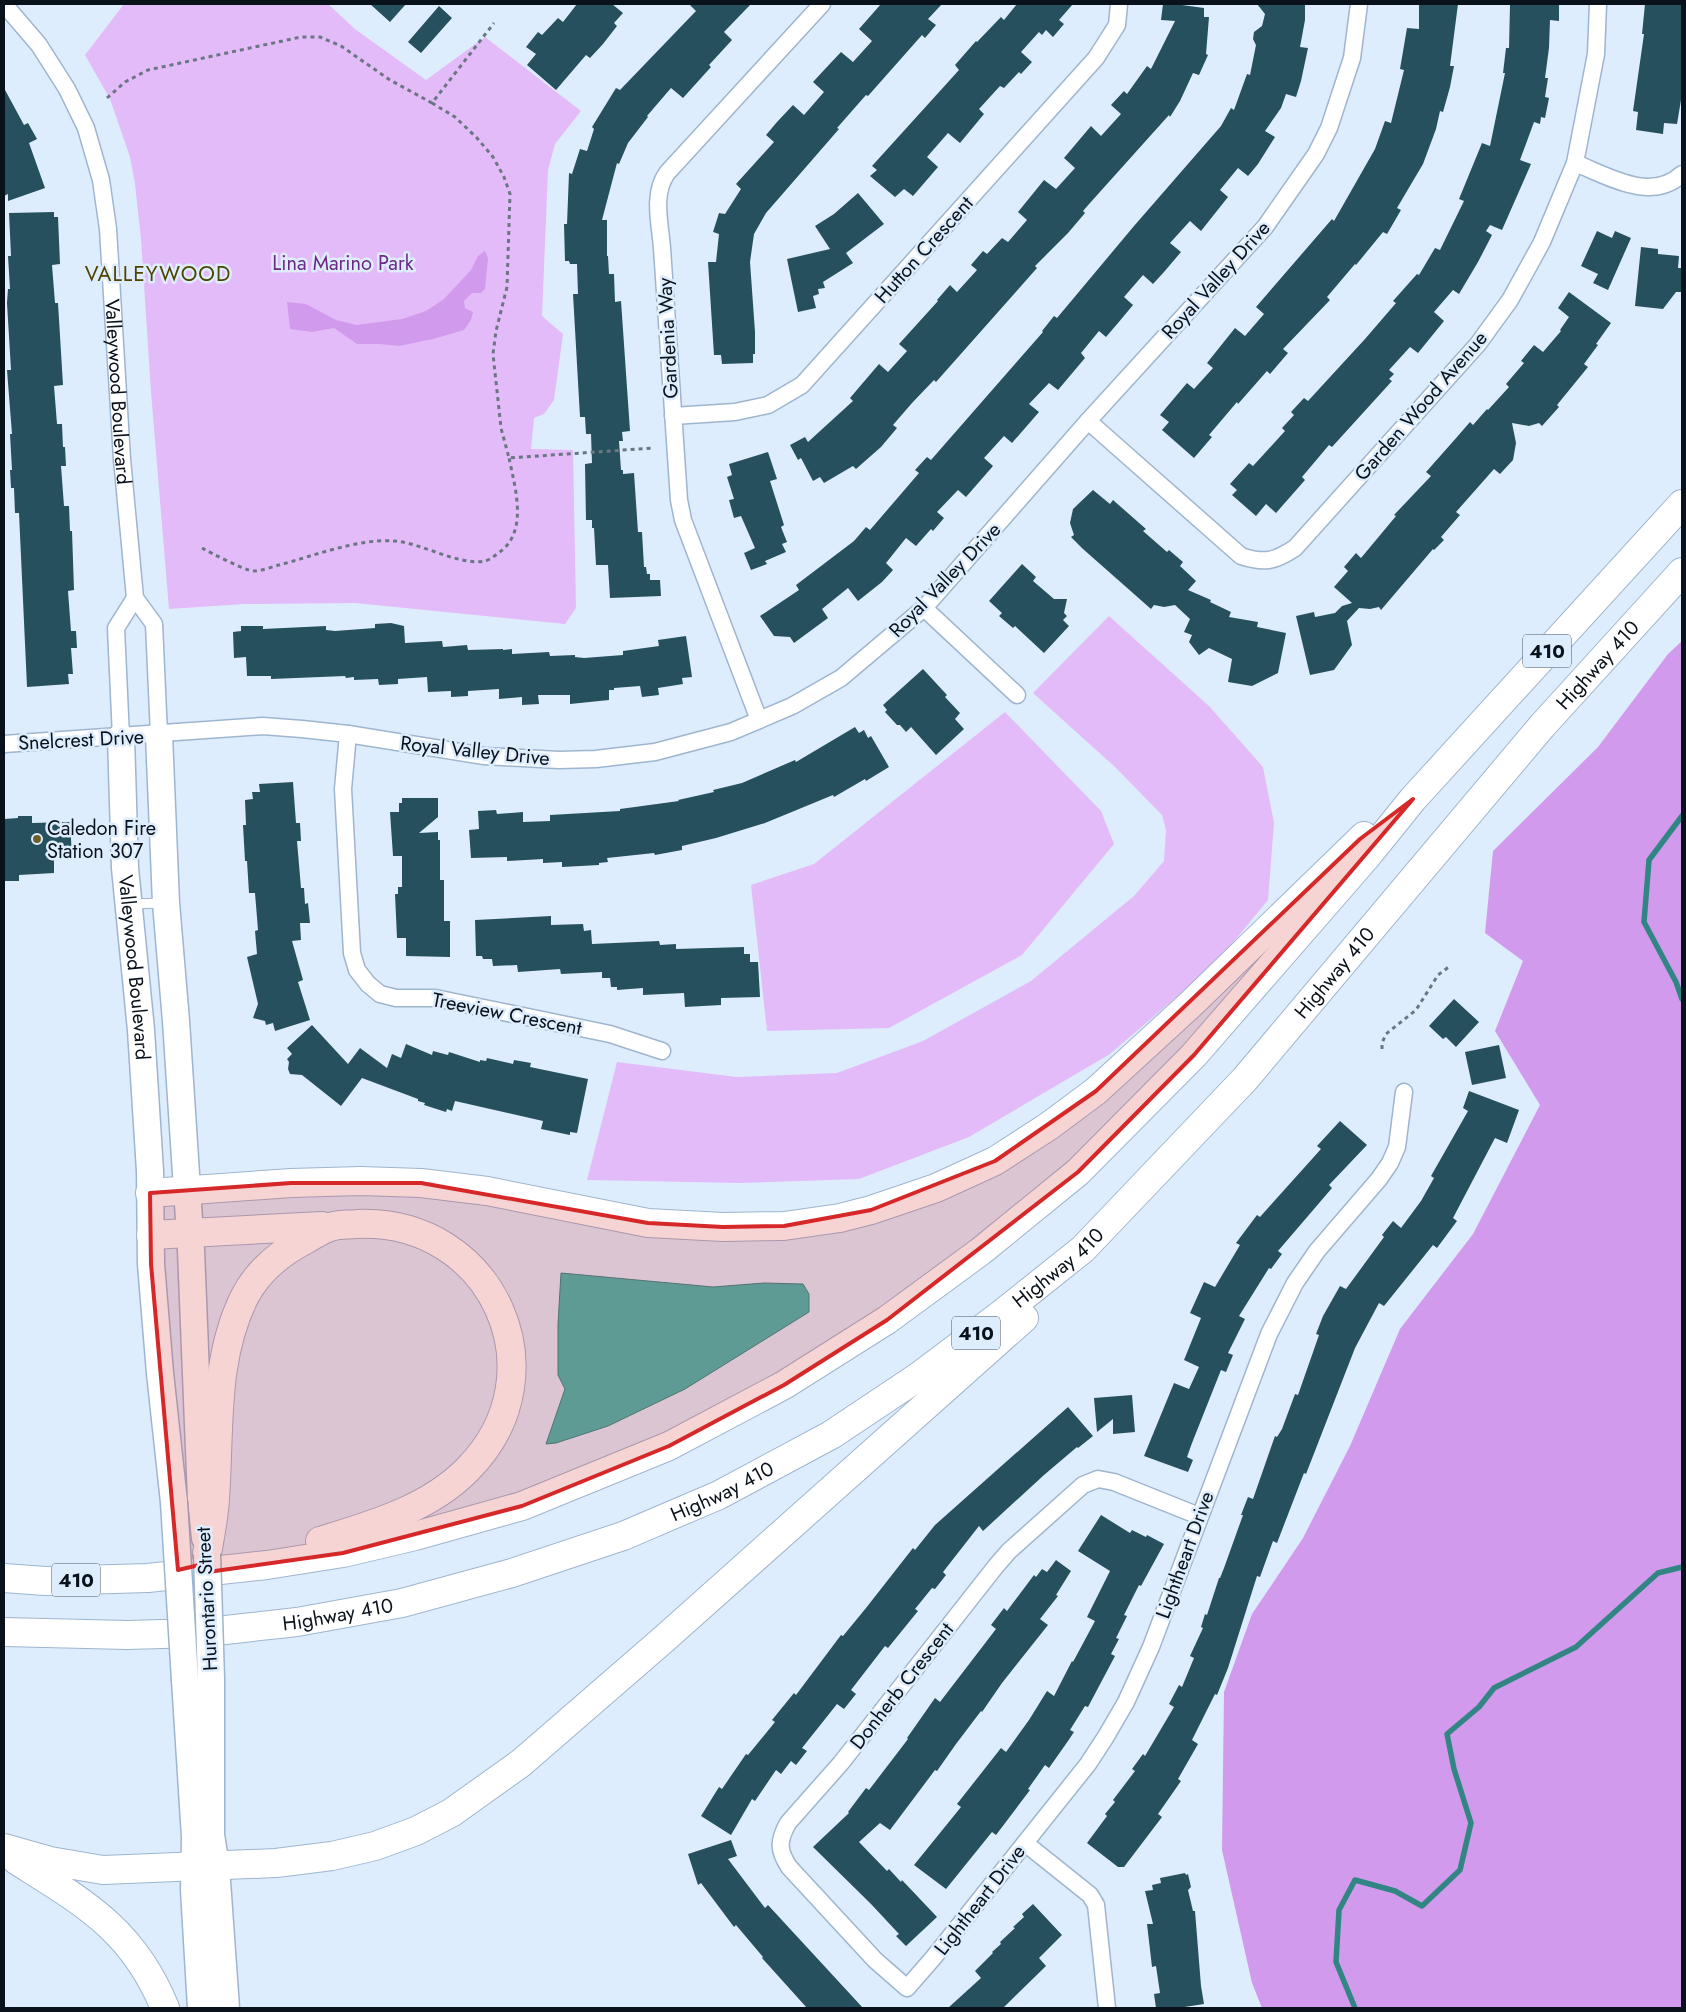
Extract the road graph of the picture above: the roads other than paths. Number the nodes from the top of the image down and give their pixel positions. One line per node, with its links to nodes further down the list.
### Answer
1 (4, 4): 12 (street, Valleywood Boulevard)
2 (822, 4): 8 (street, Gardenia Way)
3 (1119, 4): 8 (street, Hutton Crescent)
4 (1359, 4): 9 (street, Royal Valley Drive)
5 (1598, 4): 6 (street, Garden Wood Avenue)
6 (1575, 163): 7 (street); 9 (street, Garden Wood Avenue)
7 (1682, 174)
8 (673, 416): 15 (street, Gardenia Way)
9 (1088, 421): 13 (street, Royal Valley Drive)
10 (1682, 504): 20 (highway, 410)
11 (1682, 572): 30 (highway, Highway 410 / 410)
12 (134, 598): 17 (street, Valleywood Boulevard); 18 (street, Valleywood Boulevard)
13 (924, 608): 14 (street); 15 (street, Royal Valley Drive)
14 (1017, 695)
15 (759, 720): 16 (street, Royal Valley Drive)
16 (348, 734): 17 (street, Royal Valley Drive); 23 (street, Treeview Crescent)
17 (159, 735): 18 (street, Snelcrest Drive); 21 (main road, Valleywood Boulevard)
18 (121, 737): 19 (street, Snelcrest Drive); 22 (main road, Valleywood Boulevard)
19 (4, 744)
20 (1413, 799): 25 (highway); 35 (highway, 410)
21 (166, 903): 22 (lane); 25 (main road, Valleywood Boulevard)
22 (128, 904): 26 (main road, Valleywood Boulevard)
23 (662, 1051)
24 (1404, 1092): 32 (street, Lightheart Drive)
25 (187, 1190): 26 (highway); 28 (main road, Hurontario Street)
26 (150, 1193): 29 (main road, Hurontario Street)
27 (333, 1226): 28 (highway); 31 (highway); 35 (highway)
28 (190, 1234): 29 (highway); 31 (main road, Hurontario Street)
29 (151, 1235): 40 (main road, Hurontario Street, bridge)
30 (1083, 1249): 36 (highway, Highway 410 / 410); 40 (highway)
31 (208, 1500): 33 (highway)
32 (1199, 1516): 37 (street, Lightheart Drive); 41 (street, Donherb Crescent)
33 (208, 1554): 40 (main road, Hurontario Street, bridge)
34 (4, 1578): 35 (highway, 410)
35 (148, 1578)
36 (4, 1632)
37 (1025, 1843): 41 (street, Lightheart Drive); 45 (street)
38 (4, 1848): 40 (highway)
39 (4, 1852): 42 (highway)
40 (205, 1867): 43 (main road, Hurontario Street); 44 (main road, Hurontario Street)
41 (907, 1988)
42 (165, 2008)
43 (201, 2008)
44 (226, 2008)
45 (1107, 2008)

